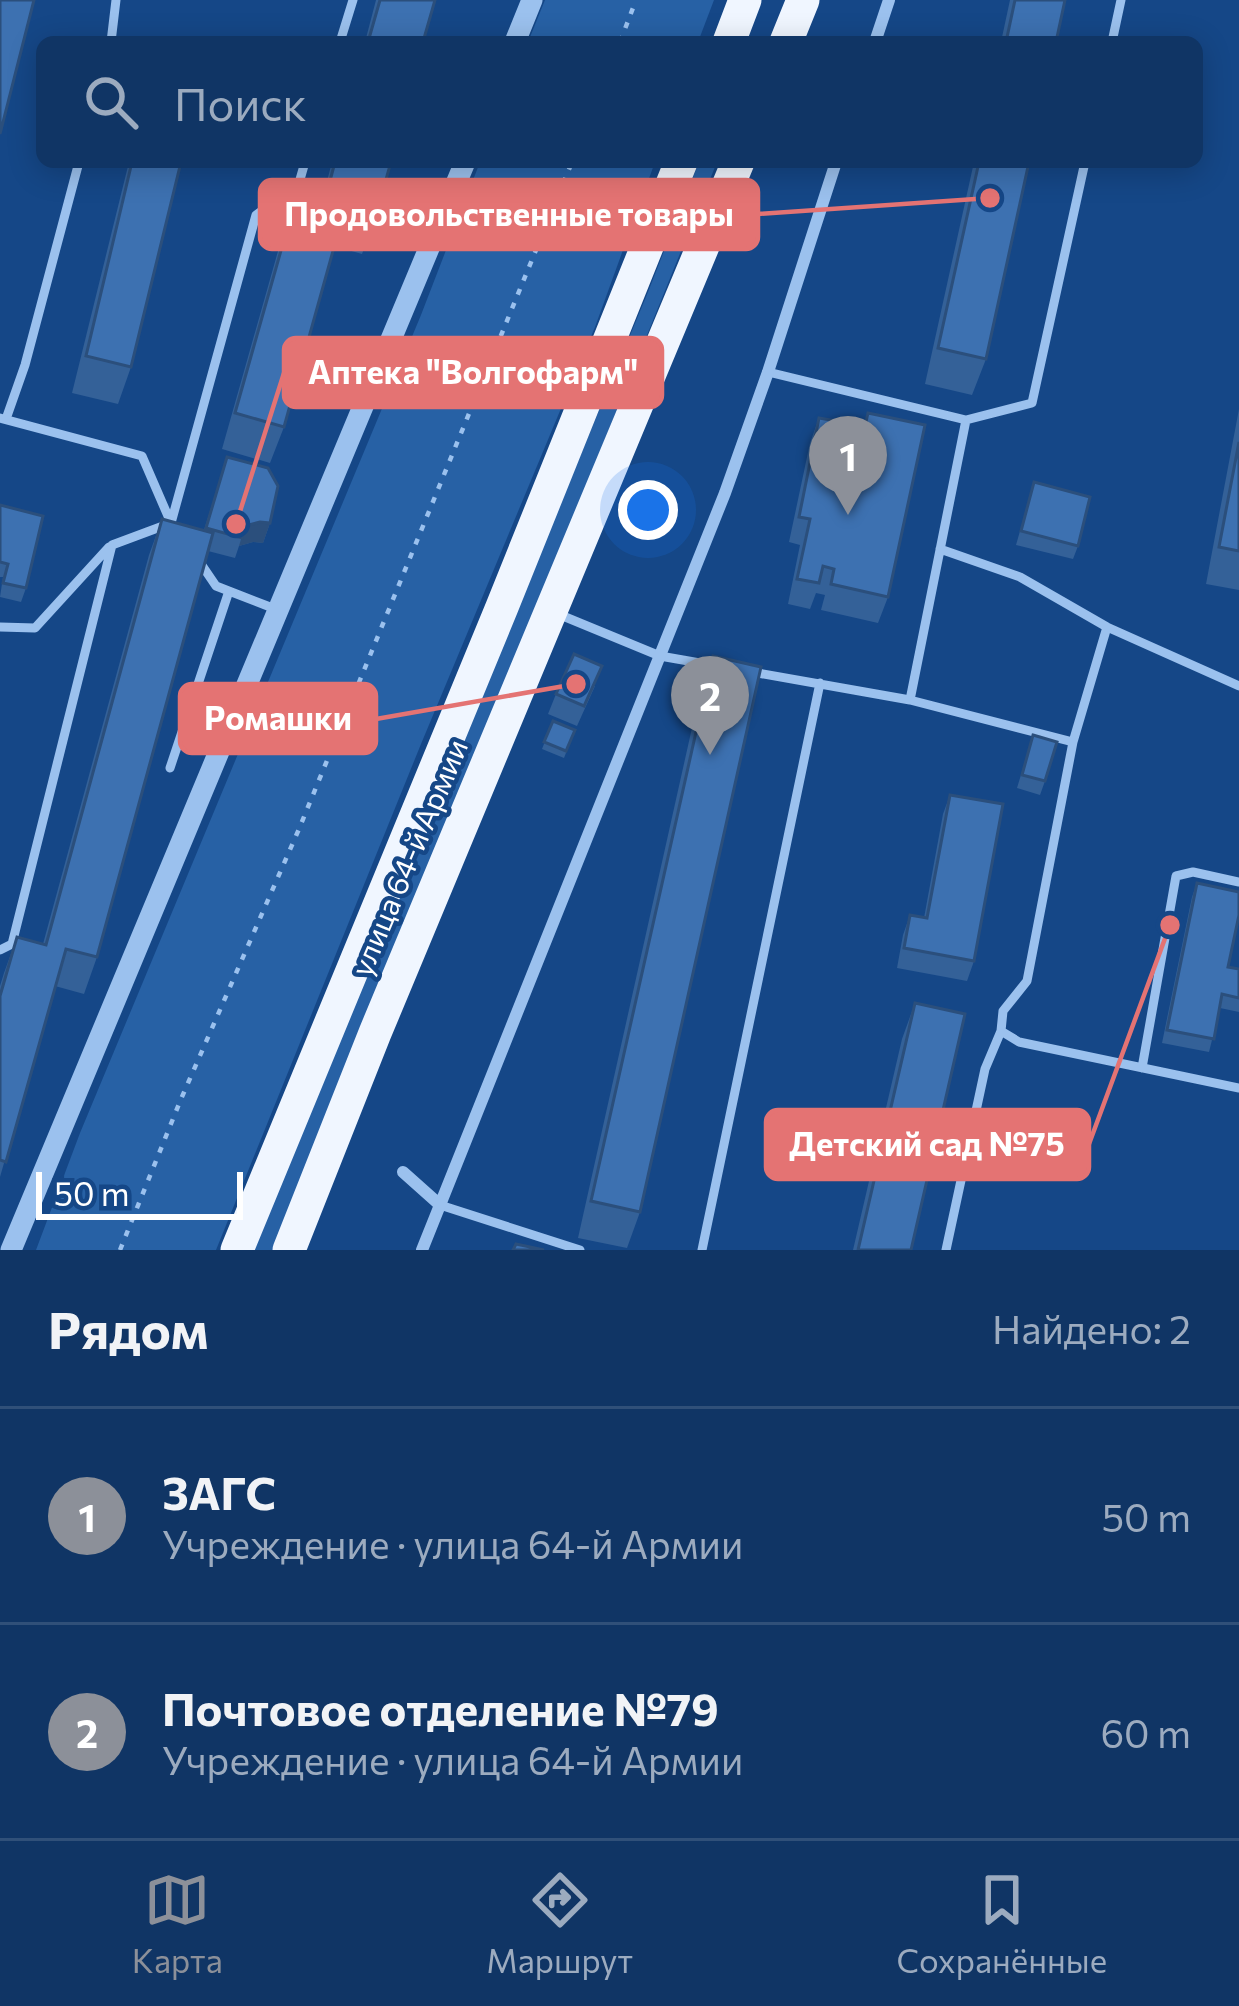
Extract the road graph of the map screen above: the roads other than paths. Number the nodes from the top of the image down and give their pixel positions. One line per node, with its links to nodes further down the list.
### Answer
1 (116, 0): 8 (lane)
2 (352, 0): 9 (lane)
3 (532, 0): 10 (street)
4 (745, 0): 11 (highway)
5 (803, 0): 12 (highway)
6 (889, 0): 13 (street)
7 (1121, 0): 14 (lane)
8 (112, 36)
9 (342, 36)
10 (517, 36)
11 (731, 36)
12 (789, 36)
13 (877, 36)
14 (1113, 36)
15 (78, 168): 23 (lane)
16 (303, 168): 25 (lane)
17 (462, 168): 31 (street)
18 (679, 168): 51 (highway, улица 64-й Армии)
19 (736, 168): 32 (highway, улица 64-й Армии)
20 (834, 168): 22 (street)
21 (1084, 168): 24 (lane)
22 (768, 372): 24 (lane); 35 (street)
23 (3, 418): 25 (lane)
24 (966, 420): 28 (lane)
25 (171, 523): 26 (lane); 27 (lane)
26 (182, 538)
27 (112, 545): 33 (lane); 44 (lane)
28 (940, 549): 34 (lane); 40 (lane)
29 (194, 554): 30 (lane)
30 (230, 591): 31 (lane); 42 (lane)
31 (278, 610): 50 (street)
32 (552, 611): 35 (lane); 52 (highway, улица 64-й Армии)
33 (0, 627)
34 (1107, 627): 39 (lane); 41 (lane)
35 (659, 656): 36 (lane); 49 (street)
36 (728, 668)
37 (751, 672): 38 (lane)
38 (820, 683): 40 (lane); 55 (lane)
39 (1239, 686)
40 (910, 700): 41 (lane)
41 (1073, 742): 45 (lane)
42 (170, 768)
43 (1239, 882): 46 (lane)
44 (0, 950)
45 (1001, 1031): 46 (lane); 56 (lane)
46 (1142, 1068): 47 (lane)
47 (1239, 1088)
48 (403, 1172): 49 (street)
49 (440, 1204): 53 (street); 54 (lane)
50 (11, 1250)
51 (237, 1250)
52 (289, 1250)
53 (422, 1250)
54 (580, 1250)
55 (702, 1250)
56 (946, 1250)

